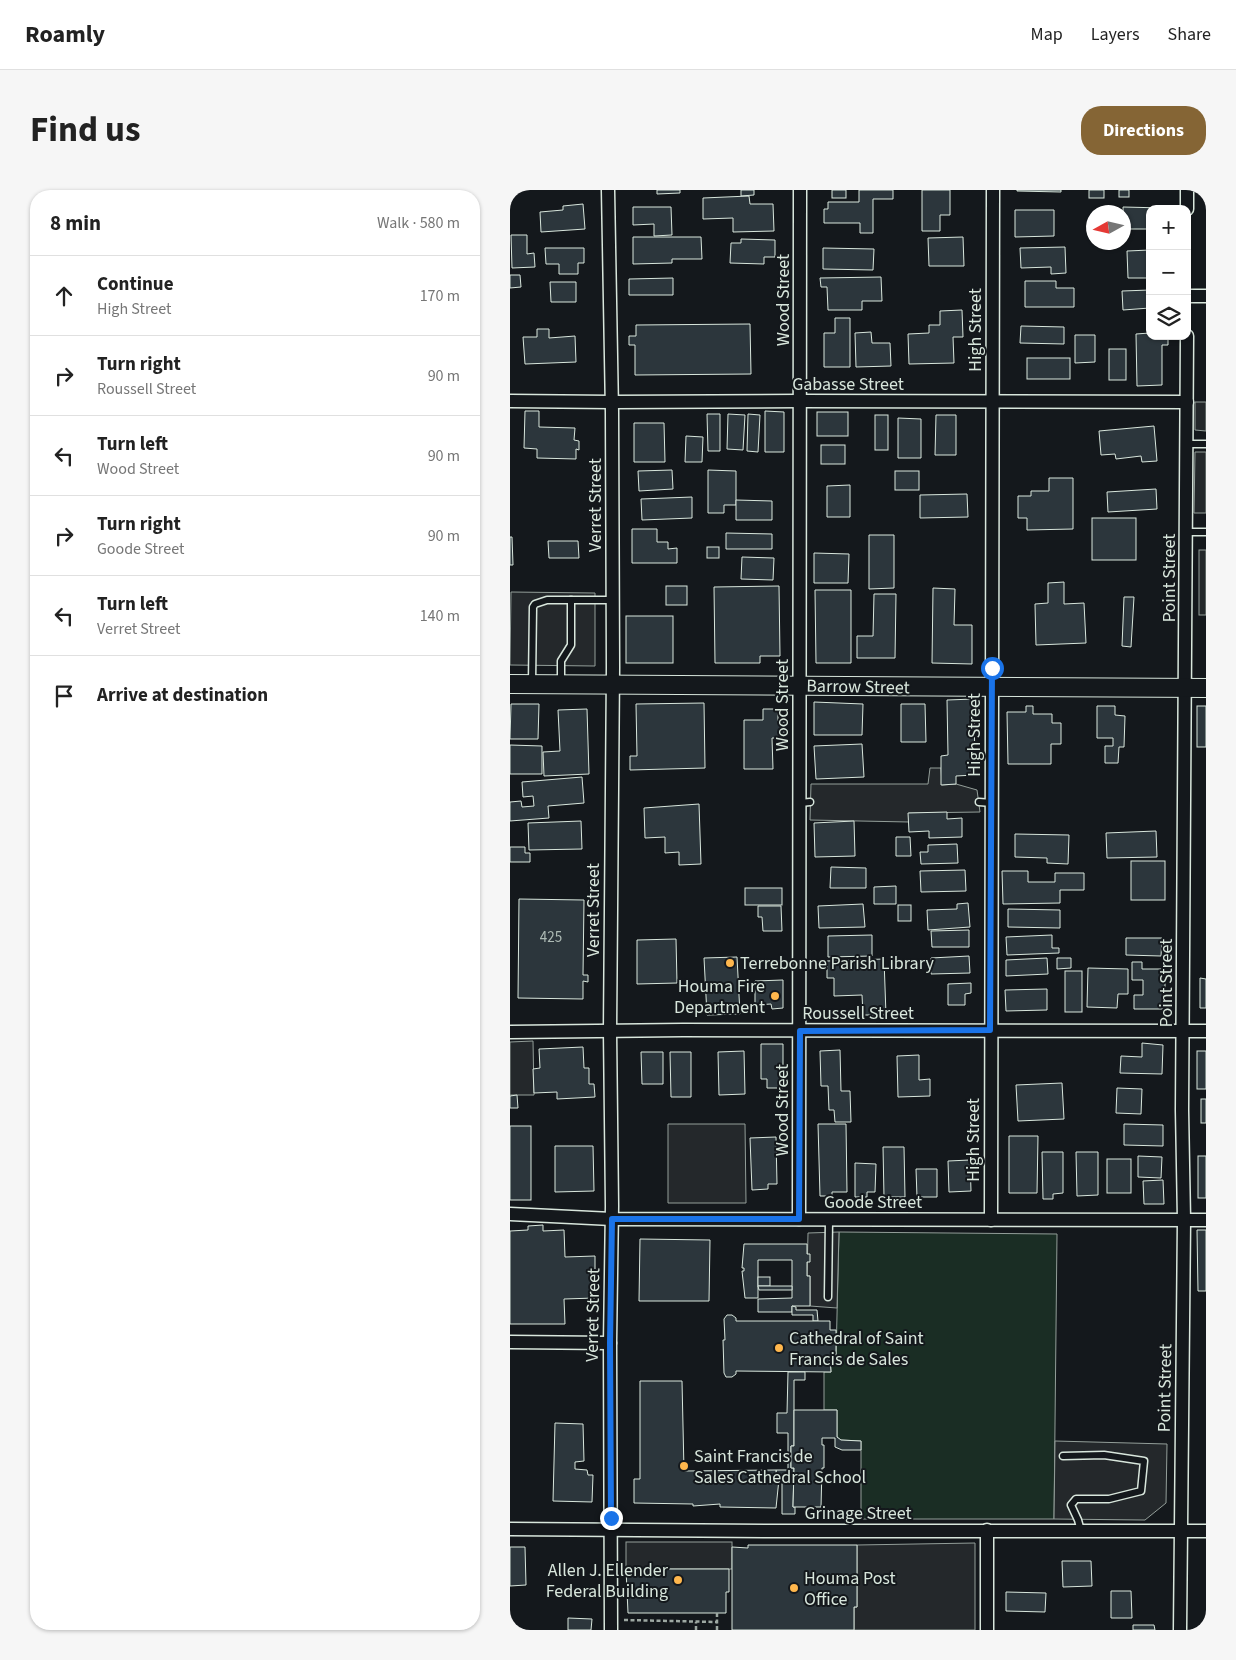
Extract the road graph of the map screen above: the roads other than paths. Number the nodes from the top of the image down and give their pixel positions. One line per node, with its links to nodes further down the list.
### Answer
1 (608, 190): 11 (street, Verret Street)
2 (800, 190): 10 (street, Wood Street)
3 (993, 190): 12 (street, High Street)
4 (1187, 190): 5 (street)
5 (1187, 205)
6 (1191, 296): 7 (street)
7 (1206, 296)
8 (1187, 340): 13 (street, Point Street)
9 (510, 401): 11 (street, Gabasse Street)
10 (800, 401): 11 (street, Gabasse Street); 12 (street, Gabasse Street); 24 (street, Wood Street)
11 (612, 402): 19 (street, Verret Street)
12 (993, 402): 13 (street, Gabasse Street); 25 (street, High Street)
13 (1187, 402): 14 (street, Point Street)
14 (1187, 444): 15 (lane); 16 (street, Point Street)
15 (1206, 444)
16 (1186, 532): 17 (lane); 26 (street, Point Street)
17 (1206, 532)
18 (571, 600): 19 (lane); 21 (lane); 22 (lane)
19 (613, 600): 23 (street, Verret Street)
20 (510, 684): 21 (main road, Barrow Street)
21 (532, 684): 22 (main road, Barrow Street)
22 (561, 684): 23 (main road, Barrow Street)
23 (613, 685): 24 (main road, Barrow Street); 29 (street, Verret Street)
24 (799, 686): 25 (main road, Barrow Street); 30 (street, Wood Street)
25 (992, 688): 26 (main road, Barrow Street); 28 (street, High Street)
26 (1186, 688): 27 (main road, Barrow Street); 31 (street, Point Street)
27 (1206, 688)
28 (990, 1030): 30 (street, Roussell Street); 31 (street, Roussell Street); 38 (street, High Street)
29 (610, 1031): 30 (street, Roussell Street); 33 (street, Roussell Street); 35 (street, Verret Street)
30 (800, 1031): 36 (street, Wood Street)
31 (1183, 1031): 32 (street, Roussell Street); 39 (street, Point Street)
32 (1206, 1031)
33 (510, 1032)
34 (510, 1214): 35 (street, Goode Street)
35 (612, 1219): 36 (street, Goode Street); 43 (street, Verret Street)
36 (799, 1219): 37 (street, Goode Street)
37 (829, 1220): 38 (street, Goode Street); 41 (lane)
38 (991, 1220): 39 (street, Goode Street)
39 (1184, 1220): 40 (street, Goode Street); 49 (street, Point Street)
40 (1206, 1220)
41 (828, 1297)
42 (510, 1342): 43 (street)
43 (610, 1343): 45 (street, Verret Street)
44 (1063, 1456): 48 (lane)
45 (612, 1528): 46 (street, Grinage Street); 47 (street, Grinage Street); 51 (street, Verret Street)
46 (510, 1529)
47 (987, 1530): 48 (street, Grinage Street); 52 (street)
48 (1081, 1531): 49 (street, Grinage Street)
49 (1180, 1531): 50 (street, Grinage Street); 53 (street, Point Street)
50 (1206, 1531)
51 (611, 1630)
52 (987, 1630)
53 (1180, 1630)

